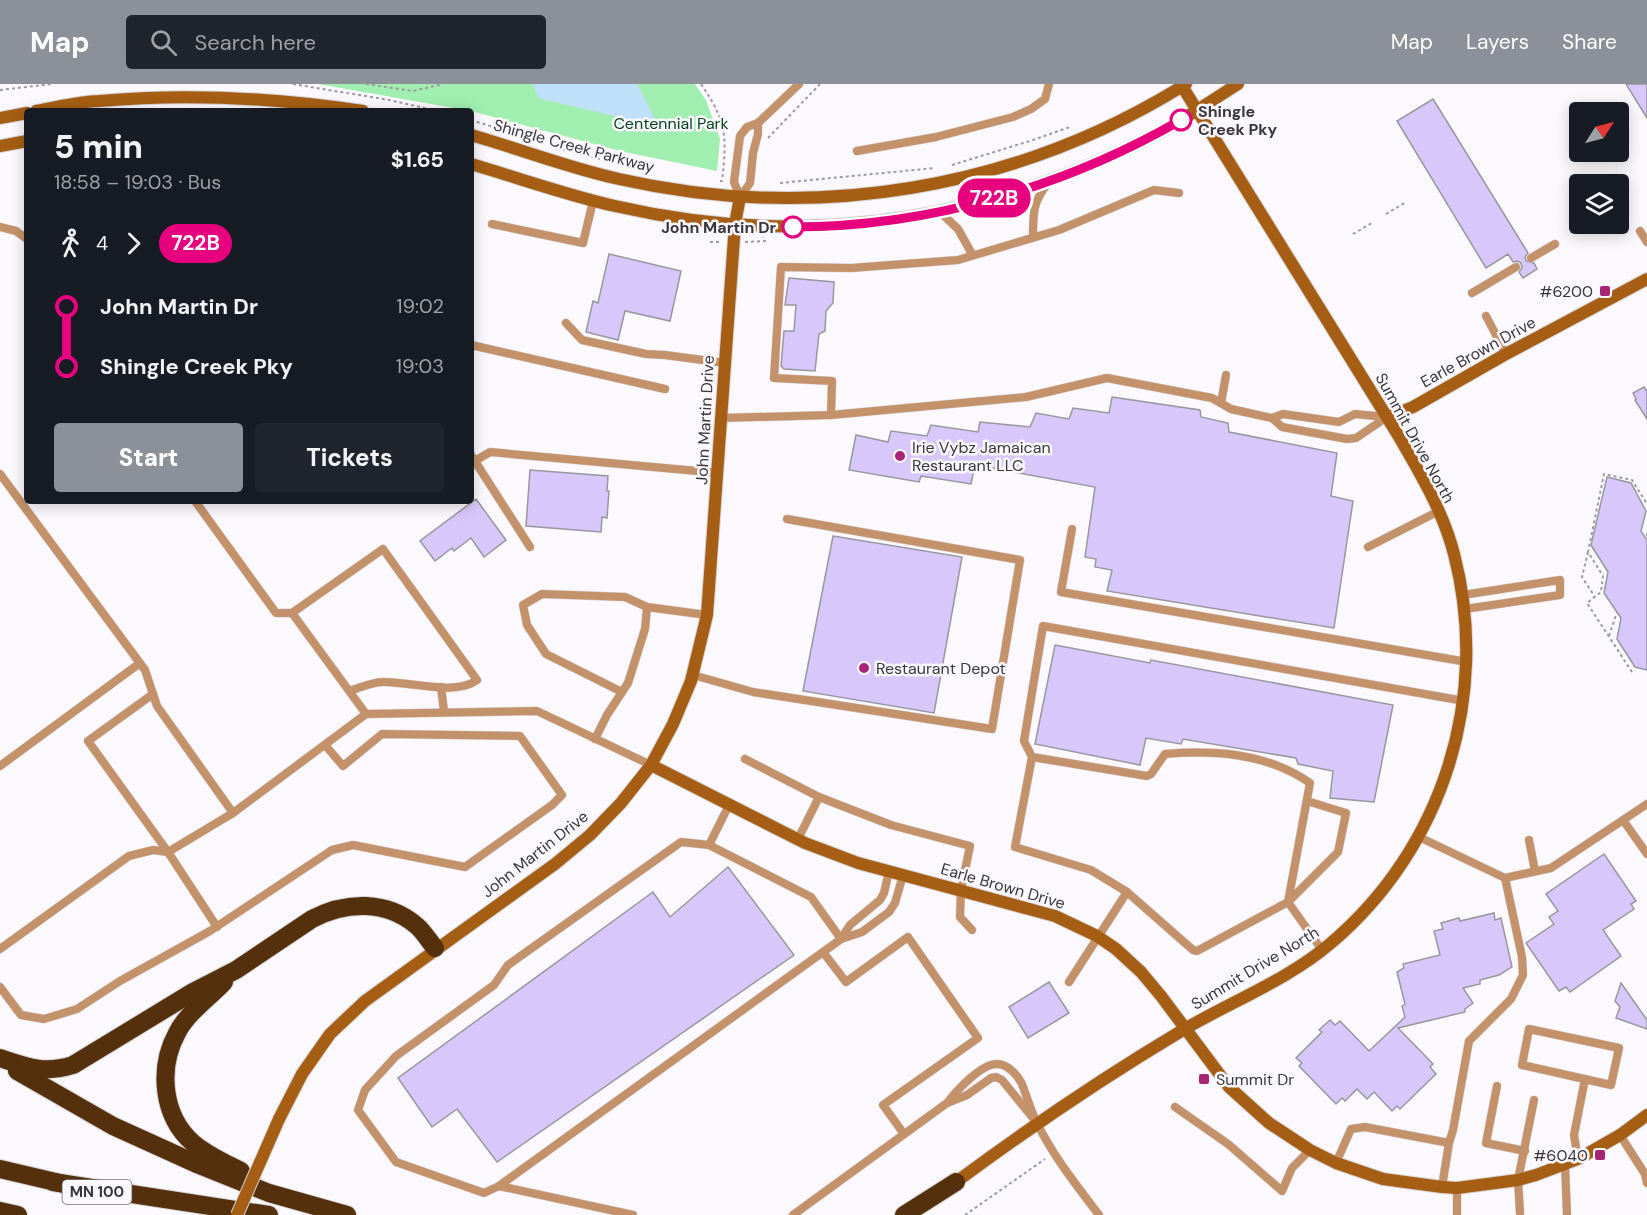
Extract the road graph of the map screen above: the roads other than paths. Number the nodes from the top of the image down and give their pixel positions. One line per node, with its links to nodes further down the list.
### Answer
1 (799, 84): 10 (lane)
2 (1049, 84): 14 (lane)
3 (1238, 84): 7 (street)
4 (1183, 85): 7 (street, Summit Drive North); 18 (street, Shingle Creek Parkway)
5 (55, 108): 6 (street)
6 (341, 108)
7 (1198, 110): 16 (street); 43 (street, Summit Drive North)
8 (24, 114): 9 (street)
9 (0, 118)
10 (758, 123): 18 (lane); 18 (lane)
11 (474, 136): 18 (street, Shingle Creek Parkway)
12 (24, 142): 13 (street)
13 (0, 146)
14 (857, 151)
15 (474, 165): 19 (street)
16 (1052, 180): 20 (street); 26 (lane)
17 (1179, 193): 26 (lane)
18 (740, 197): 22 (street, John Martin Drive)
19 (593, 201): 21 (lane); 22 (street)
20 (939, 211): 22 (street); 29 (lane)
21 (492, 224)
22 (735, 224): 38 (street, John Martin Drive)
23 (0, 227): 25 (lane)
24 (1640, 231): 27 (lane)
25 (24, 236)
26 (1033, 237): 29 (lane)
27 (1647, 242)
28 (1555, 244): 30 (lane)
29 (972, 254): 42 (lane)
30 (1531, 258)
31 (1516, 267): 33 (lane)
32 (1647, 279): 37 (street, Earle Brown Drive)
33 (1472, 293)
34 (1486, 316): 37 (lane)
35 (566, 323): 38 (lane)
36 (474, 346): 40 (lane)
37 (1506, 354): 43 (street, Earle Brown Drive)
38 (725, 363): 44 (street, John Martin Drive)
39 (1226, 375): 41 (lane)
40 (665, 389)
41 (1221, 403): 42 (lane); 45 (lane)
42 (831, 415): 44 (lane)
43 (1387, 417): 45 (lane); 45 (lane); 51 (street, Summit Drive North)
44 (721, 418): 48 (street, John Martin Drive)
45 (1272, 418)
46 (474, 458): 48 (lane)
47 (474, 460): 54 (lane)
48 (719, 473): 60 (street, John Martin Drive)
49 (0, 474): 62 (lane)
50 (197, 504): 59 (lane)
51 (1439, 512): 55 (lane); 56 (street, Summit Drive North)
52 (787, 519): 63 (lane)
53 (1072, 529): 61 (lane)
54 (530, 547)
55 (1368, 547)
56 (1463, 595): 58 (street, Summit Drive North); 58 (lane)
57 (647, 607): 60 (lane); 66 (lane); 66 (lane)
58 (1465, 609): 61 (street, Summit Drive North)
59 (292, 613): 64 (lane); 65 (lane)
60 (707, 615): 63 (street, John Martin Drive)
61 (1467, 662): 68 (street, Summit Drive North)
62 (140, 663): 67 (lane); 76 (lane)
63 (693, 675): 75 (street, John Martin Drive)
64 (441, 687): 65 (lane); 69 (lane)
65 (349, 691): 70 (lane)
66 (622, 692): 71 (lane)
67 (153, 693): 81 (lane); 87 (lane)
68 (1464, 701): 73 (lane); 83 (street, Summit Drive North)
69 (444, 711): 70 (lane); 71 (lane)
70 (366, 714): 72 (lane)
71 (595, 739): 75 (lane)
72 (325, 745): 81 (lane); 96 (lane)
73 (1032, 757): 78 (lane); 94 (lane)
74 (745, 759): 77 (lane)
75 (651, 765): 80 (street, Earle Brown Drive); 100 (street, John Martin Drive)
76 (0, 766)
77 (819, 797): 84 (lane); 93 (lane)
78 (1307, 801): 95 (lane); 95 (lane)
79 (1647, 804): 82 (lane)
80 (729, 805): 84 (street, Earle Brown Drive); 86 (lane)
81 (233, 813): 87 (lane)
82 (1623, 820): 88 (lane); 90 (lane)
83 (1419, 837): 92 (lane); 102 (street, Summit Drive North)
84 (798, 839): 89 (street, Earle Brown Drive)
85 (1529, 840): 90 (lane)
86 (709, 845): 99 (lane); 129 (lane)
87 (168, 852): 96 (lane); 101 (lane)
88 (1647, 854)
89 (889, 871): 91 (street, Earle Brown Drive); 99 (lane)
90 (1535, 871): 92 (lane)
91 (903, 874): 93 (street, Earle Brown Drive); 99 (lane)
92 (1505, 878): 118 (lane)
93 (961, 890): 97 (lane); 98 (street, Earle Brown Drive)
94 (1127, 892): 95 (lane); 98 (lane)
95 (1288, 902): 102 (lane)
96 (217, 927): 106 (lane)
97 (972, 930)
98 (1097, 936): 105 (lane); 107 (street, Earle Brown Drive)
99 (841, 939): 103 (lane)
100 (435, 948): 104 (highway); 137 (street, John Martin Drive, bridge)
101 (0, 949)
102 (1322, 950): 107 (street, Summit Drive North)
103 (824, 952): 116 (lane); 129 (lane)
104 (236, 970): 108 (highway); 132 (highway)
105 (1069, 982)
106 (0, 987)
107 (1185, 1029): 115 (street, Summit Drive North); 119 (street, Earle Brown Drive)
108 (0, 1060): 132 (highway)
109 (1585, 1079): 109 (lane); 121 (lane)
110 (1497, 1086): 120 (lane)
111 (1534, 1100): 120 (lane)
112 (947, 1103): 115 (lane); 115 (lane); 116 (lane)
113 (1175, 1107): 119 (lane)
114 (1647, 1115): 117 (street, Earle Brown Drive)
115 (1037, 1123): 127 (street, Summit Drive North); 144 (lane)
116 (904, 1134): 141 (lane)
117 (1620, 1135): 121 (street, Earle Brown Drive); 128 (lane)
118 (1449, 1143): 122 (lane); 130 (lane)
119 (1310, 1150): 122 (street, Earle Brown Drive)
120 (1525, 1152): 125 (lane)
121 (1578, 1159): 123 (street, Earle Brown Drive)
122 (1336, 1163): 130 (street, Earle Brown Drive)
123 (1565, 1165): 125 (street, Earle Brown Drive); 146 (lane)
124 (0, 1169): 126 (highway, MN 100)
125 (1518, 1180): 131 (street, Earle Brown Drive); 134 (lane)
126 (53, 1182): 136 (highway, MN 100); 138 (highway)
127 (956, 1182): 142 (highway); 143 (highway)
128 (1647, 1183)
129 (499, 1186): 140 (lane)
130 (1442, 1187): 131 (street, Earle Brown Drive)
131 (1457, 1188): 145 (lane)
132 (303, 1203): 139 (highway)
133 (0, 1211): 135 (highway)
134 (1520, 1213)
135 (18, 1215)
136 (194, 1215)
137 (237, 1215)
138 (268, 1215)
139 (347, 1215)
140 (633, 1215)
141 (793, 1215)
142 (904, 1215)
143 (925, 1215)
144 (1099, 1215)
145 (1456, 1215)
146 (1567, 1215)

